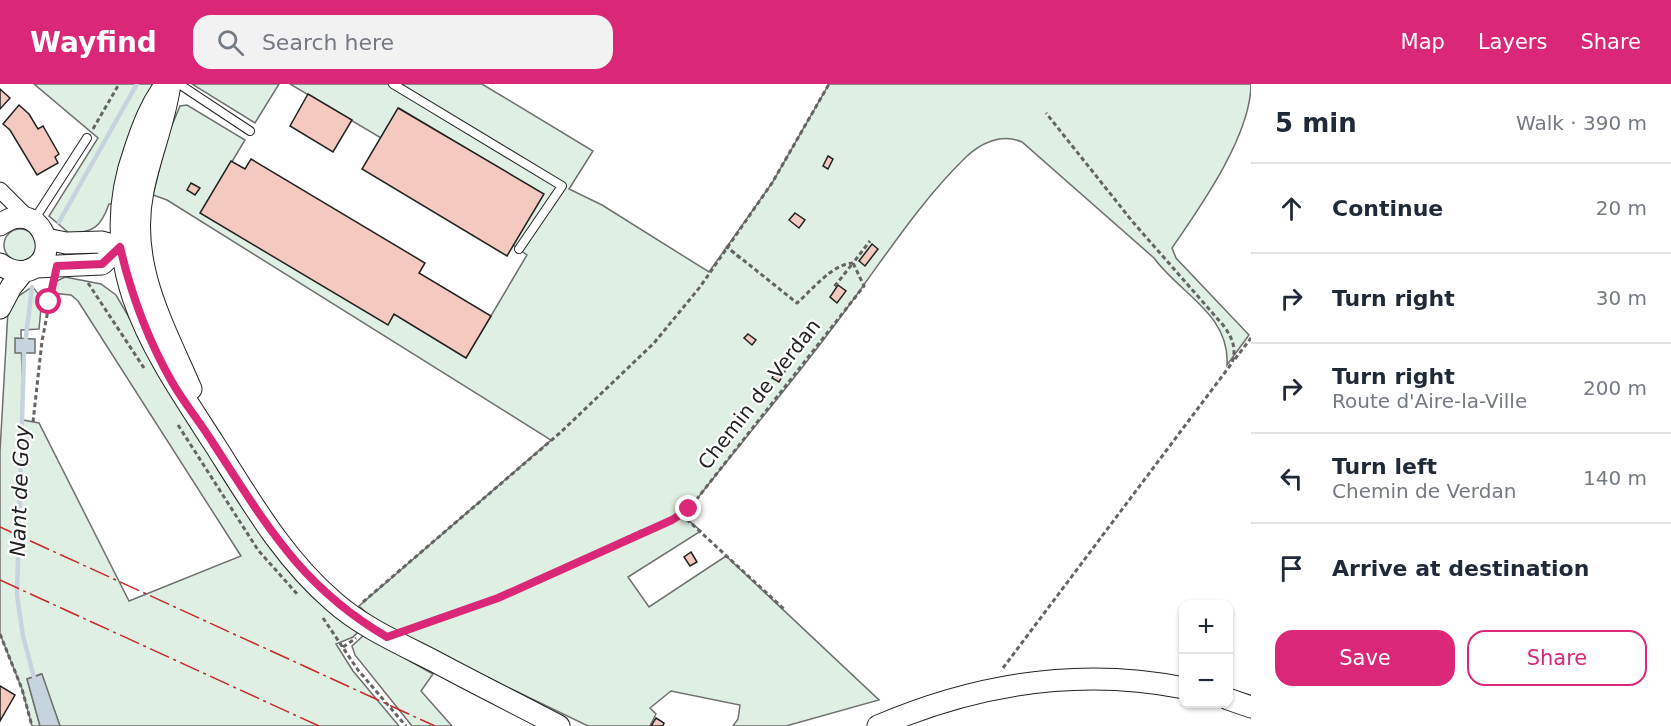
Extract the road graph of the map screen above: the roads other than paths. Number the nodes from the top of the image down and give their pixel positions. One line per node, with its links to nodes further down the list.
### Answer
1 (168, 84): 10 (main road)
2 (179, 84): 4 (lane)
3 (393, 84): 11 (lane)
4 (250, 131)
5 (87, 138): 7 (lane)
6 (0, 190): 7 (street)
7 (31, 220): 8 (main road); 9 (main road)
8 (0, 225)
9 (46, 239): 10 (main road); 13 (main road)
10 (129, 245): 13 (main road); 18 (main road)
11 (519, 249)
12 (0, 264): 13 (main road)
13 (29, 269): 14 (main road)
14 (0, 308)
15 (1179, 687): 19 (main road)
16 (1233, 701): 17 (main road)
17 (1251, 707)
18 (559, 726)
19 (878, 726)

